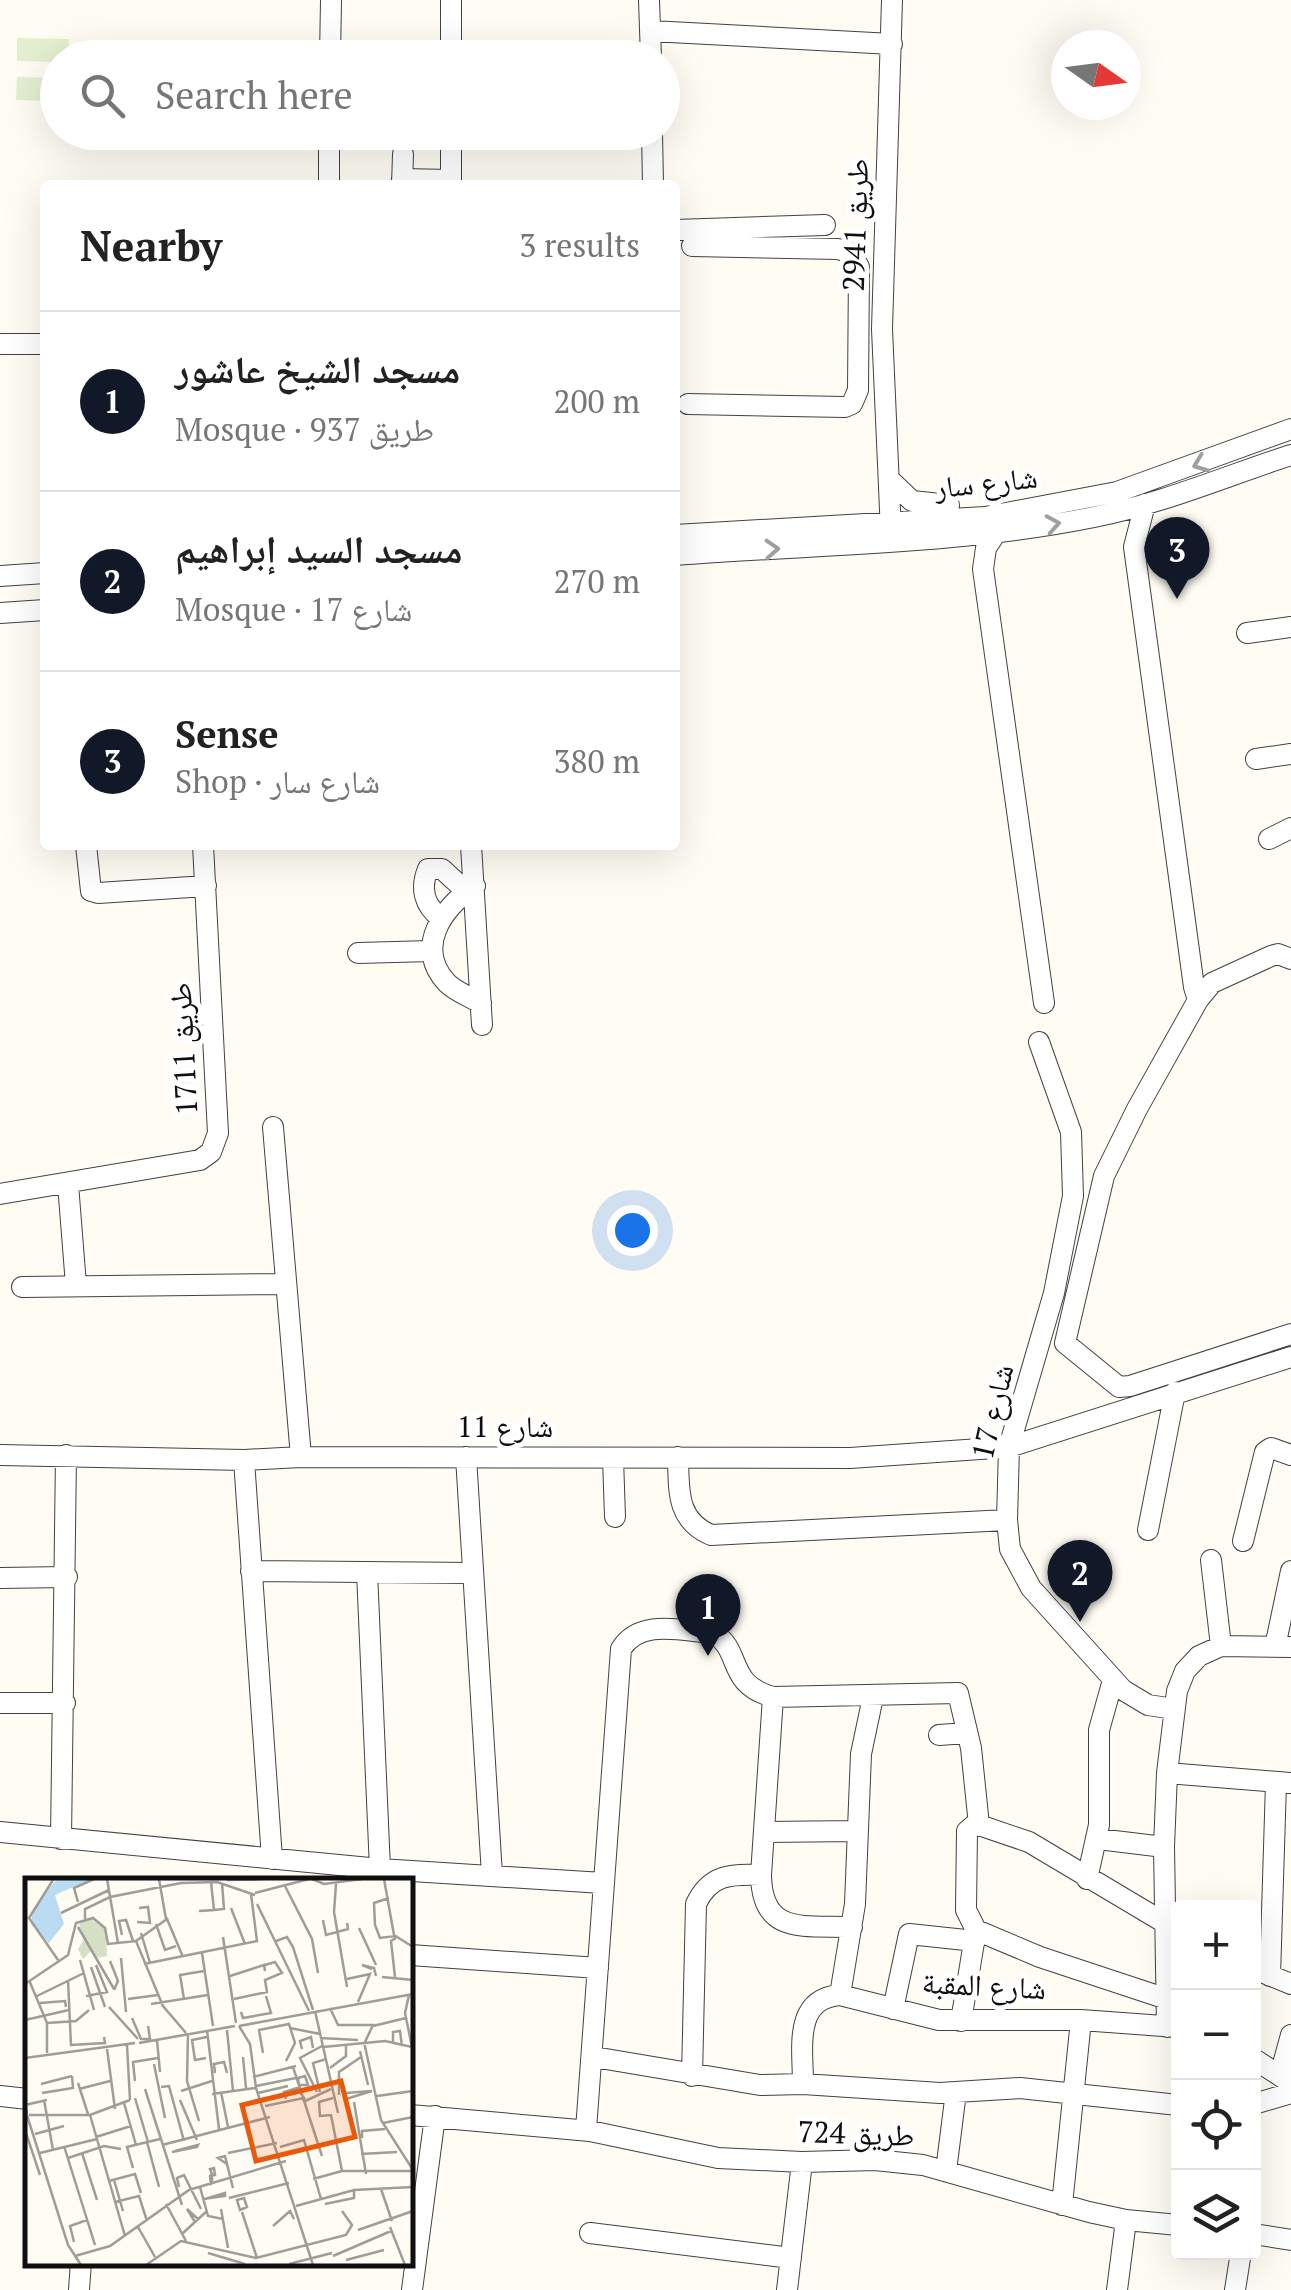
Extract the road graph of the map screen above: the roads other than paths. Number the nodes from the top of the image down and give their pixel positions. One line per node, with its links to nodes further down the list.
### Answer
1 (331, 0): 6 (street)
2 (451, 0): 7 (street)
3 (649, 0): 5 (street)
4 (892, 0): 9 (street, طريق 2941)
5 (651, 31): 8 (street); 9 (street)
6 (330, 40)
7 (450, 40)
8 (651, 40)
9 (892, 44): 22 (street, طريق 2941)
10 (329, 150): 14 (street)
11 (451, 150): 16 (street)
12 (652, 150): 17 (street)
13 (403, 154): 15 (street)
14 (329, 180)
15 (402, 180)
16 (451, 180)
17 (653, 180)
18 (825, 225): 19 (street)
19 (680, 230)
20 (692, 246): 21 (street)
21 (859, 328): 22 (street); 25 (street)
22 (882, 330): 27 (street, طريق 2941)
23 (0, 344): 24 (street)
24 (40, 344)
25 (688, 404)
26 (1291, 430): 33 (street, شارع سار, one-way to 33)
27 (886, 452): 31 (street, طريق 2941); 35 (street, طريق 2941)
28 (1291, 455): 29 (street, شارع سار)
29 (1253, 467): 30 (street); 32 (street, شارع سار)
30 (1291, 468)
31 (891, 481): 33 (street); 35 (street, طريق 2941)
32 (1144, 504): 34 (street, شارع سار); 40 (street)
33 (1025, 511): 35 (street, شارع سار)
34 (1096, 517): 36 (street, شارع سار, one-way to 34); 40 (street)
35 (884, 520): 37 (street, شارع سار); 39 (street, طريق 2941)
36 (996, 533): 38 (street, شارع سار); 42 (street)
37 (680, 535)
38 (957, 539): 39 (street, شارع سار); 42 (street)
39 (885, 542): 41 (street, شارع سار, one-way to 39)
40 (1134, 547): 64 (street)
41 (680, 555)
42 (983, 569): 66 (street)
43 (40, 574): 44 (street)
44 (0, 576)
45 (40, 596): 46 (street)
46 (0, 599)
47 (40, 610): 48 (street)
48 (0, 614)
49 (1291, 627): 50 (street)
50 (1248, 633)
51 (1291, 754): 52 (street)
52 (1256, 759)
53 (1291, 828): 54 (street)
54 (1268, 838)
55 (86, 850): 58 (street)
56 (203, 850): 58 (street, طريق 1711)
57 (471, 850): 59 (street)
58 (206, 886): 70 (street, طريق 1711)
59 (471, 889): 60 (street); 60 (street); 65 (street)
60 (442, 918): 61 (street)
61 (431, 951): 62 (street); 65 (street)
62 (358, 953)
63 (1291, 959): 64 (street)
64 (1198, 1000): 75 (street)
65 (482, 1003): 67 (street)
66 (1044, 1003)
67 (482, 1026)
68 (1040, 1042): 78 (street, شارع 17)
69 (273, 1127): 72 (street)
70 (68, 1184): 71 (street, طريق 1711); 73 (street)
71 (0, 1194)
72 (286, 1284): 73 (street); 82 (street)
73 (76, 1285): 74 (street)
74 (22, 1287)
75 (1291, 1334)
76 (1291, 1357): 77 (street, شارع 11)
77 (1175, 1392): 78 (street, شارع 11); 89 (street)
78 (1009, 1447): 84 (street, شارع 11); 88 (street, شارع 17)
79 (0, 1455): 80 (street, شارع 11)
80 (66, 1455): 86 (street, شارع 11); 96 (street)
81 (1291, 1455): 90 (street)
82 (300, 1457): 83 (street, شارع 11); 86 (street, شارع 11)
83 (466, 1457): 85 (street, شارع 11); 95 (street)
84 (678, 1457): 85 (street, شارع 11); 88 (street)
85 (613, 1458): 87 (street)
86 (244, 1460): 92 (street)
87 (615, 1517)
88 (1007, 1520): 100 (street, شارع 17)
89 (1148, 1530)
90 (1243, 1541)
91 (1211, 1560): 98 (street)
92 (251, 1571): 93 (street); 117 (street)
93 (366, 1572): 95 (street); 118 (street)
94 (1291, 1572): 99 (street)
95 (472, 1573): 119 (street)
96 (67, 1577): 97 (street); 104 (street)
97 (0, 1578)
98 (1221, 1646): 99 (street); 105 (street)
99 (1283, 1647)
100 (1113, 1680): 105 (street, شارع 17); 115 (street)
101 (873, 1697): 102 (street); 106 (street); 111 (street)
102 (773, 1698): 113 (street); 122 (street)
103 (0, 1702): 104 (street)
104 (65, 1703): 114 (street)
105 (1174, 1709): 108 (street)
106 (966, 1733): 107 (street); 110 (street)
107 (939, 1735)
108 (1167, 1773): 109 (street); 116 (street)
109 (1284, 1783): 128 (street)
110 (979, 1825): 121 (street); 125 (street)
111 (858, 1831): 113 (street); 123 (street)
112 (0, 1832): 114 (street)
113 (764, 1832): 120 (street)
114 (61, 1839): 117 (street)
115 (1098, 1839): 116 (street); 121 (street)
116 (1164, 1847): 124 (street)
117 (272, 1859): 118 (street)
118 (380, 1870): 119 (street)
119 (492, 1874): 122 (street)
120 (761, 1875): 123 (street); 140 (street)
121 (1087, 1879): 124 (street)
122 (603, 1883): 127 (street)
123 (852, 1927): 130 (street)
124 (1169, 1933): 131 (street)
125 (976, 1936): 131 (street); 132 (street); 135 (street)
126 (412, 1956): 127 (street)
127 (598, 1968): 138 (street)
128 (1262, 1973): 129 (street)
129 (1291, 1984)
130 (840, 1995): 132 (street, شارع المقبة); 142 (street)
131 (1167, 1999): 133 (street)
132 (893, 2009): 135 (street, شارع المقبة)
133 (1171, 2018)
134 (1081, 2020): 135 (street, شارع المقبة); 136 (street, شارع المقبة); 145 (street)
135 (961, 2021)
136 (1171, 2027)
137 (1291, 2035): 141 (street)
138 (594, 2056): 140 (street); 152 (street)
139 (1261, 2064): 141 (street)
140 (692, 2076): 142 (street)
141 (1285, 2079)
142 (803, 2084): 143 (street)
143 (956, 2092): 145 (street); 154 (street)
144 (1291, 2093): 148 (street)
145 (1070, 2095): 149 (street); 155 (street)
146 (0, 2096): 147 (street)
147 (25, 2099)
148 (1261, 2102)
149 (1171, 2104)
150 (412, 2115): 151 (street, طريق 724)
151 (435, 2116): 152 (street, طريق 724); 163 (street)
152 (586, 2130): 153 (street, طريق 724)
153 (802, 2162): 154 (street, طريق 724); 161 (street)
154 (946, 2170): 155 (street, طريق 724)
155 (1062, 2205): 156 (street, طريق 724)
156 (1126, 2220): 157 (street, طريق 724); 168 (street)
157 (1171, 2225)
158 (590, 2234): 161 (street)
159 (1261, 2235): 160 (street)
160 (1291, 2240)
161 (791, 2258): 167 (street)
162 (1240, 2260): 169 (street)
163 (413, 2261): 166 (street)
164 (81, 2265): 165 (street)
165 (79, 2290)
166 (412, 2290)
167 (787, 2290)
168 (1117, 2290)
169 (1234, 2290)

